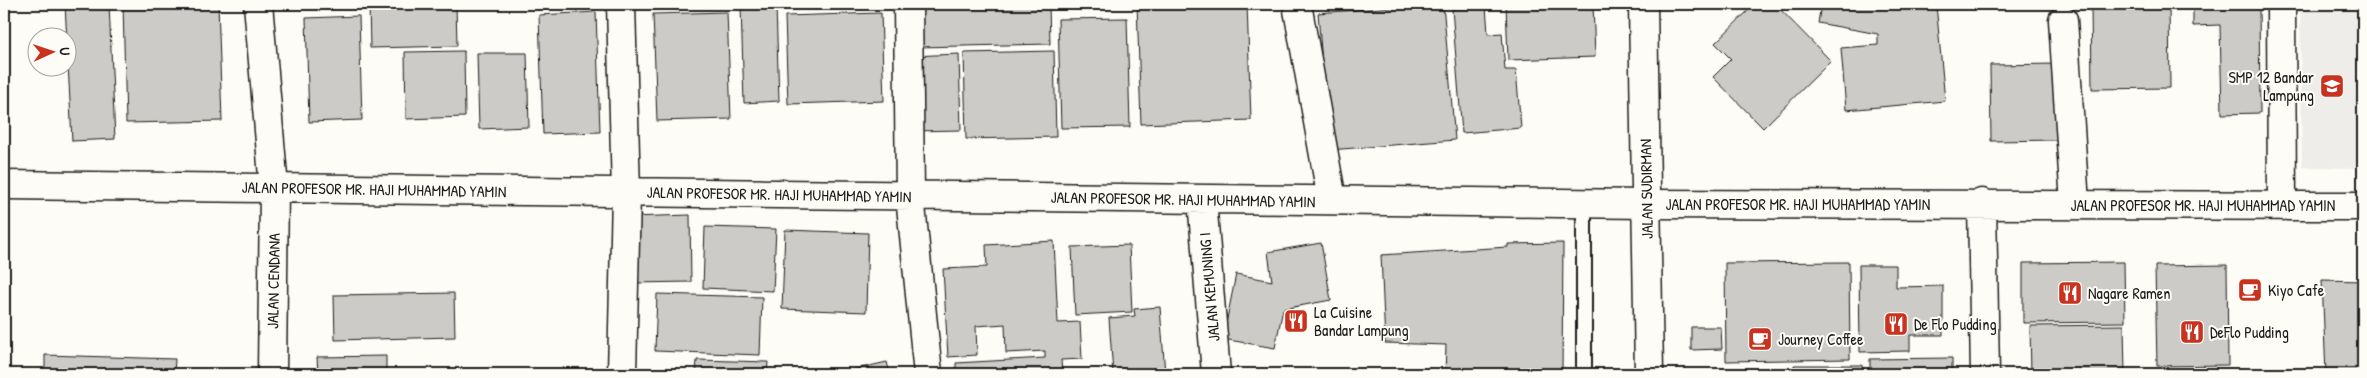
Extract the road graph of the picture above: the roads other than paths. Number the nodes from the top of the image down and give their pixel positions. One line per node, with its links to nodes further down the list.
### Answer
1 (258, 4): 9 (street, JALAN CENDANA)
2 (621, 4): 10 (street)
3 (908, 4): 11 (street)
4 (1297, 4): 13 (street)
5 (1643, 4): 16 (street, JALAN SUDIRMAN)
6 (2281, 4): 18 (street)
7 (2063, 20): 17 (street)
8 (4, 185): 9 (street, JALAN PROFESOR MR. HAJI MUHAMMAD YAMIN)
9 (274, 188): 10 (street, JALAN PROFESOR MR. HAJI MUHAMMAD YAMIN); 20 (street, JALAN CENDANA)
10 (626, 192): 11 (street, JALAN PROFESOR MR. HAJI MUHAMMAD YAMIN); 21 (street)
11 (910, 196): 12 (street, JALAN PROFESOR MR. HAJI MUHAMMAD YAMIN); 22 (street)
12 (1202, 199): 13 (street, JALAN PROFESOR MR. HAJI MUHAMMAD YAMIN); 23 (street, JALAN KEMUNING I)
13 (1332, 200): 14 (street, JALAN PROFESOR MR. HAJI MUHAMMAD YAMIN)
14 (1584, 203): 16 (street, JALAN PROFESOR MR. HAJI MUHAMMAD YAMIN); 24 (lane)
15 (1982, 203): 16 (street, JALAN PROFESOR MR. HAJI MUHAMMAD YAMIN); 17 (street, JALAN PROFESOR MR. HAJI MUHAMMAD YAMIN); 26 (street)
16 (1646, 204): 25 (street, JALAN SUDIRMAN)
17 (2075, 204): 18 (street, JALAN PROFESOR MR. HAJI MUHAMMAD YAMIN)
18 (2282, 206): 19 (street, JALAN PROFESOR MR. HAJI MUHAMMAD YAMIN)
19 (2363, 206)
20 (272, 374)
21 (622, 374)
22 (928, 374)
23 (1216, 374)
24 (1584, 374)
25 (1649, 374)
26 (1985, 374)

